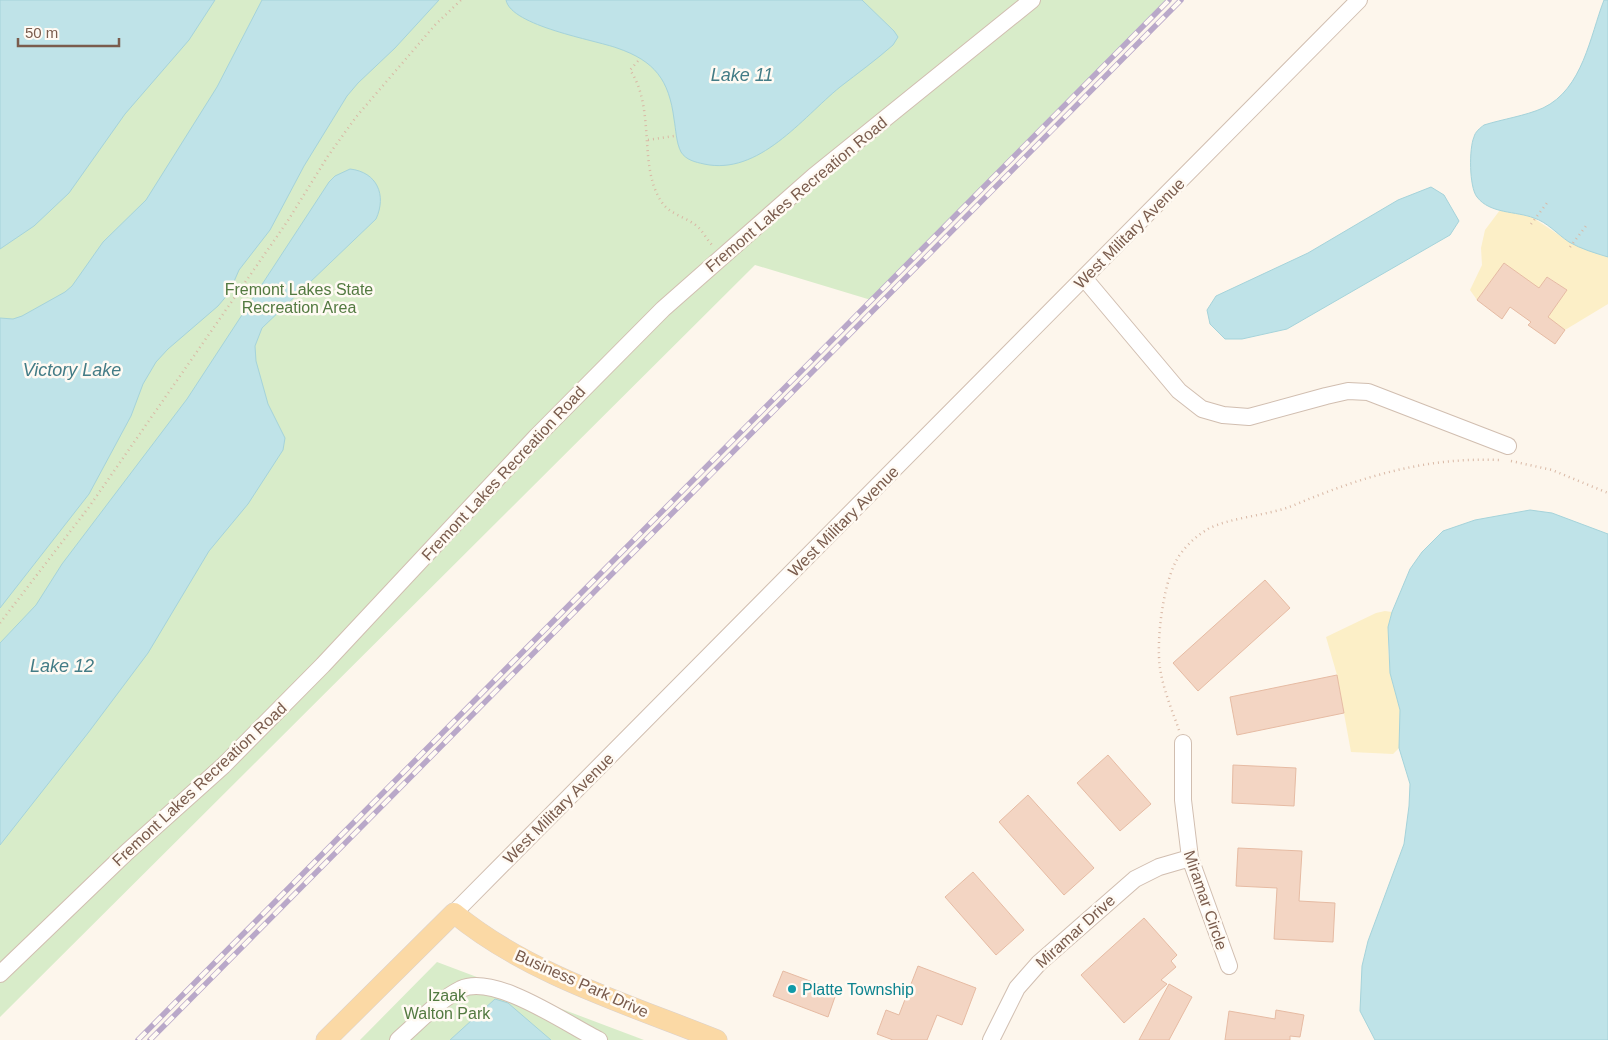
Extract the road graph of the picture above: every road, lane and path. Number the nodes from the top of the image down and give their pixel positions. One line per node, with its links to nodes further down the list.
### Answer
1 (460, 0): 15 (path)
2 (1032, 0): 11 (street, Fremont Lakes Recreation Road)
3 (1359, 0): 12 (street, West Military Avenue)
4 (638, 61): 6 (path)
5 (674, 136): 6 (path)
6 (648, 140): 11 (path)
7 (1547, 203): 8 (path)
8 (1531, 224)
9 (1586, 226): 10 (path)
10 (1570, 247)
11 (723, 256): 20 (street, Fremont Lakes Recreation Road)
12 (1084, 278): 13 (street); 18 (street, West Military Avenue)
13 (1508, 446)
14 (1608, 493): 16 (path)
15 (0, 623)
16 (1183, 743): 17 (street, Miramar Circle)
17 (1190, 858): 19 (street, Miramar Circle); 25 (street, Miramar Drive)
18 (454, 913): 21 (main road, West Military Avenue); 24 (main road, Business Park Drive)
19 (1229, 966)
20 (0, 974)
21 (326, 1040)
22 (398, 1040): 23 (street)
23 (599, 1040)
24 (717, 1040)
25 (991, 1040)

